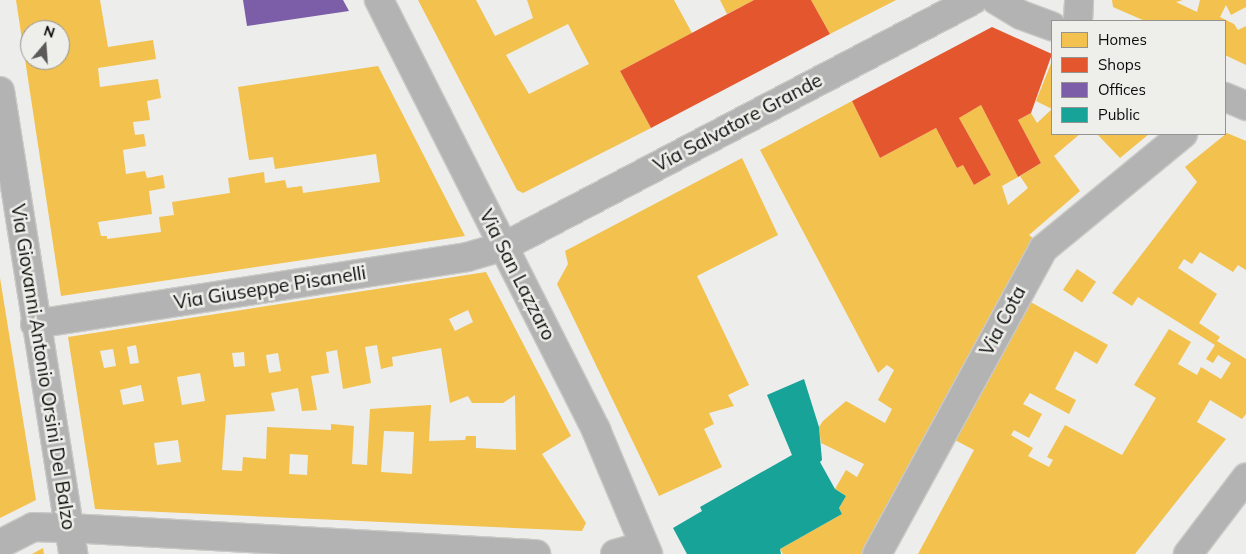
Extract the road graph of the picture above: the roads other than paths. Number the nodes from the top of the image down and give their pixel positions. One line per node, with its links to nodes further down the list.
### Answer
1 (379, 0): 9 (street, Via San Lazzaro)
2 (973, 0): 9 (street, Via Salvatore Grande)
3 (996, 0): 6 (street)
4 (1079, 0): 5 (street)
5 (1078, 20)
6 (1051, 26)
7 (0, 91): 10 (street, Via Giovanni Antonio Orsini Del Balzo)
8 (1183, 135): 17 (street, Via Cota)
9 (503, 247): 10 (street, Via Giuseppe Pisanelli); 14 (street, Via San Lazzaro)
10 (35, 324): 12 (street, Via Giovanni Antonio Orsini Del Balzo)
11 (1246, 478): 18 (street)
12 (71, 541): 13 (street); 15 (street)
13 (0, 544)
14 (646, 550): 16 (street)
15 (536, 554)
16 (615, 554)
17 (877, 554)
18 (1188, 554)

